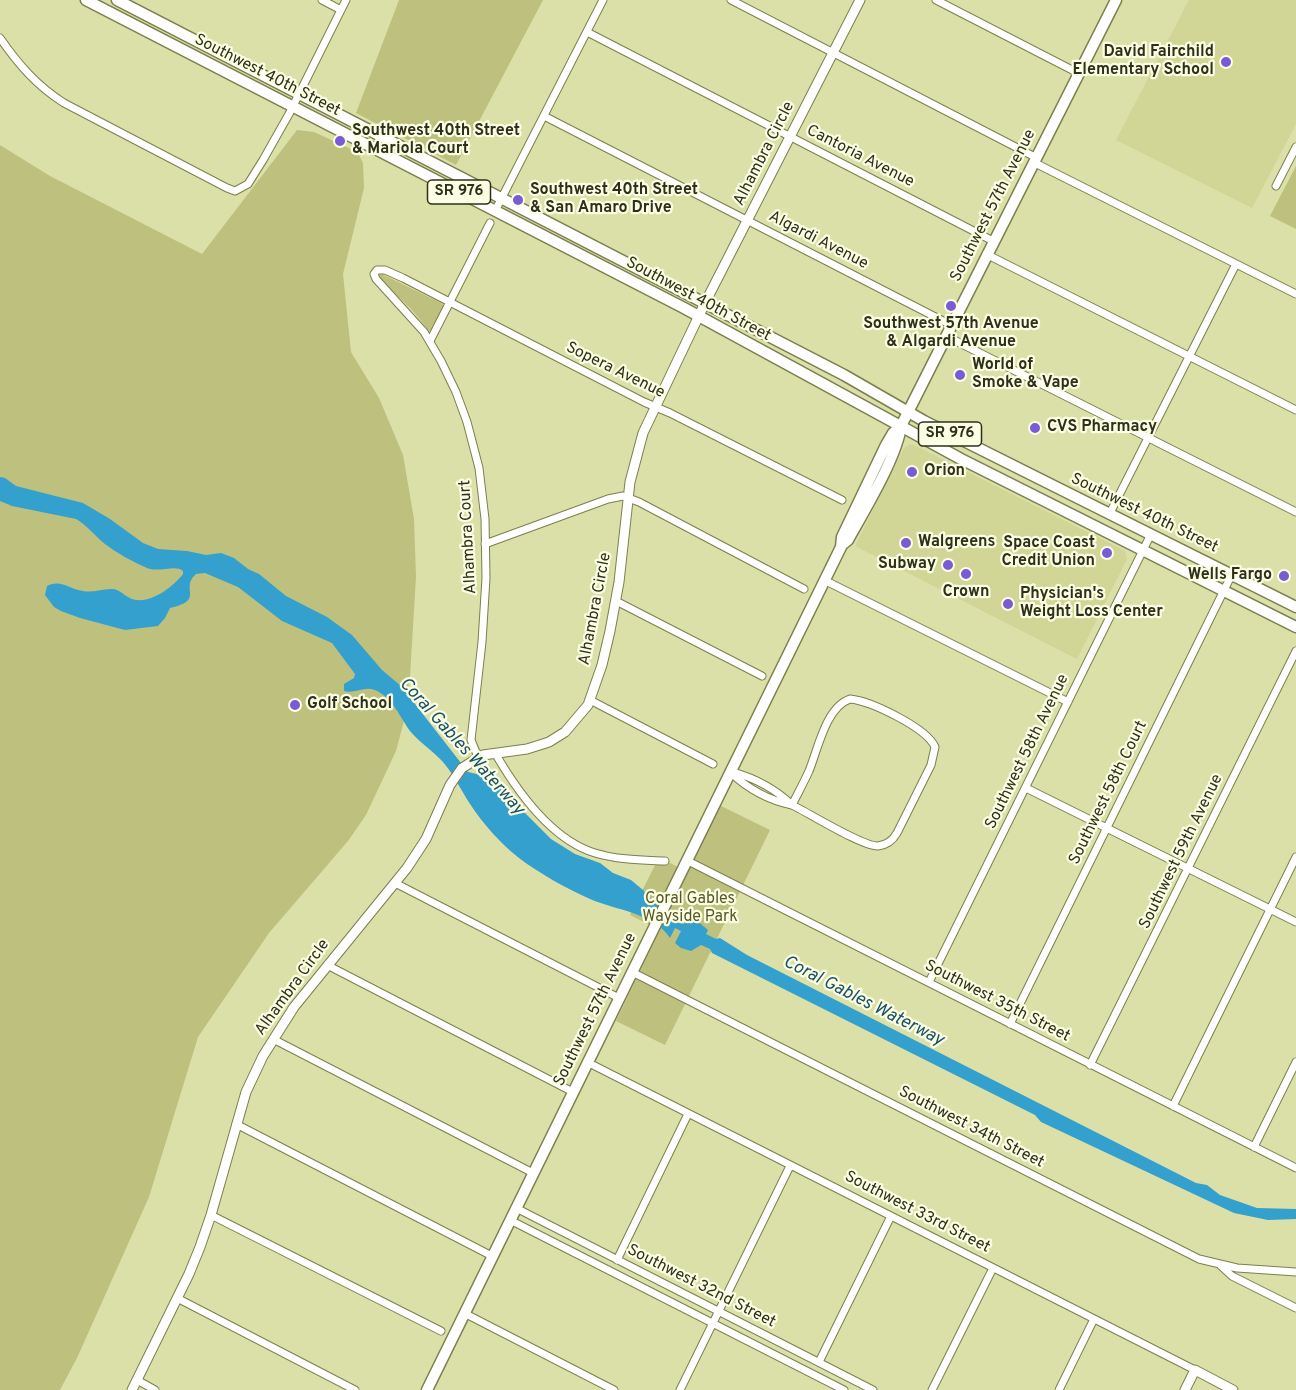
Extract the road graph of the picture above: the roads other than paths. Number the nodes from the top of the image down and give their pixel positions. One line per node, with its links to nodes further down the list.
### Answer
1 (86, 0): 16 (main road, Southwest 40th Street / SR 976)
2 (117, 0): 15 (main road, Southwest 40th Street / SR 976)
3 (322, 0): 10 (street)
4 (346, 0): 10 (street)
5 (603, 0): 11 (street)
6 (731, 0): 13 (street)
7 (860, 0): 13 (street, Alhambra Circle)
8 (936, 0): 14 (street)
9 (1116, 0): 14 (main road, Southwest 57th Avenue)
10 (341, 10): 15 (street)
11 (587, 32): 17 (street); 18 (street, Cantoria Avenue)
12 (0, 38): 16 (street)
13 (834, 52): 18 (street, Alhambra Circle); 20 (street)
14 (1078, 73): 20 (main road, Southwest 57th Avenue)
15 (299, 94): 16 (street); 22 (main road, Southwest 40th Street / SR 976)
16 (293, 106): 23 (main road, Southwest 40th Street / SR 976)
17 (544, 116): 22 (street); 24 (street, Algardi Avenue)
18 (791, 137): 24 (street, Alhambra Circle); 26 (street, Cantoria Avenue)
19 (1296, 147): 21 (street)
20 (1034, 160): 26 (main road, Southwest 57th Avenue); 28 (street)
21 (1276, 186)
22 (502, 198): 23 (street); 32 (main road, Southwest 40th Street / SR 976)
23 (495, 211): 33 (main road, Southwest 40th Street / SR 976)
24 (748, 221): 32 (street, Alhambra Circle); 34 (street, Algardi Avenue)
25 (490, 223): 31 (street)
26 (993, 241): 27 (main road, Southwest 57th Avenue)
27 (986, 254): 34 (main road, Southwest 57th Avenue); 37 (street)
28 (1236, 264): 30 (street); 37 (street)
29 (375, 272): 31 (street, Sopera Avenue); 36 (street, Alhambra Court)
30 (1296, 294)
31 (450, 302): 36 (street); 38 (street, Sopera Avenue)
32 (705, 303): 33 (street, Alhambra Circle); 40 (main road, Southwest 40th Street / SR 976)
33 (699, 316): 38 (street, Alhambra Circle); 41 (main road, Southwest 40th Street / SR 976)
34 (951, 325): 35 (main road, Southwest 57th Avenue)
35 (946, 336): 40 (main road, Southwest 57th Avenue); 42 (street)
36 (430, 341): 52 (street, Alhambra Court)
37 (1190, 357): 39 (street); 42 (street)
38 (655, 407): 44 (street, Alhambra Circle); 46 (street, Sopera Avenue)
39 (1296, 410)
40 (908, 412): 41 (main road, Southwest 57th Avenue); 43 (main road, Southwest 40th Street / SR 976)
41 (901, 426): 47 (main road, Southwest 40th Street / SR 976); 55 (main road, Southwest 57th Avenue)
42 (1148, 437): 49 (street); 50 (street)
43 (1066, 492): 45 (main road, Southwest 40th Street / SR 976); 47 (main road)
44 (628, 498): 52 (street); 56 (street); 58 (street, Alhambra Circle)
45 (1080, 499): 48 (main road); 50 (main road, Southwest 40th Street / SR 976)
46 (842, 500)
47 (1042, 500): 48 (main road, Southwest 40th Street / SR 976)
48 (1056, 507): 53 (main road, Southwest 40th Street / SR 976)
49 (1296, 512)
50 (1110, 513): 51 (main road, Southwest 40th Street / SR 976)
51 (1151, 534): 53 (street, Southwest 58th Avenue); 54 (main road, Southwest 40th Street / SR 976)
52 (485, 544): 66 (street, Alhambra Court)
53 (1143, 550): 57 (main road, Southwest 40th Street / SR 976); 64 (street, Southwest 58th Avenue)
54 (1232, 574): 57 (street, Southwest 58th Court); 59 (main road, Southwest 40th Street / SR 976)
55 (824, 580): 64 (street); 68 (main road, Southwest 57th Avenue)
56 (804, 589)
57 (1224, 590): 60 (main road, Southwest 40th Street / SR 976); 71 (street, Southwest 58th Court)
58 (616, 600): 62 (street); 63 (street, Alhambra Circle)
59 (1296, 607)
60 (1296, 627)
61 (1296, 651): 75 (street, Southwest 59th Avenue)
62 (762, 676)
63 (590, 700): 65 (street, Alhambra Circle); 67 (street)
64 (1068, 702): 69 (street, Southwest 58th Avenue)
65 (495, 753): 66 (street, Alhambra Circle); 74 (street)
66 (478, 757): 76 (street, Alhambra Circle)
67 (713, 764)
68 (730, 772): 70 (street); 73 (main road, Southwest 57th Avenue)
69 (1026, 788): 71 (street); 81 (street, Southwest 58th Avenue)
70 (792, 805): 70 (street)
71 (1107, 828): 75 (street); 83 (street, Southwest 58th Court)
72 (1296, 857): 77 (street)
73 (686, 860): 80 (main road, Southwest 57th Avenue); 81 (street, Southwest 35th Street)
74 (665, 861)
75 (1188, 869): 77 (street); 87 (street, Southwest 59th Avenue)
76 (395, 883): 79 (street, Alhambra Circle); 82 (street)
77 (1270, 910): 78 (street); 89 (street)
78 (1296, 922)
79 (327, 965): 84 (street, Alhambra Circle); 88 (street)
80 (632, 972): 82 (main road, Southwest 57th Avenue); 102 (street, Southwest 34th Street)
81 (929, 982): 83 (street, Southwest 35th Street)
82 (619, 998): 85 (main road, Southwest 57th Avenue)
83 (1010, 1024): 87 (street, Southwest 35th Street)
84 (273, 1039): 91 (street, Alhambra Circle); 95 (street)
85 (587, 1062): 88 (main road, Southwest 57th Avenue); 90 (street, Southwest 33rd Street)
86 (1296, 1062): 92 (street)
87 (1090, 1065): 89 (street, Southwest 35th Street)
88 (573, 1092): 95 (main road, Southwest 57th Avenue)
89 (1173, 1106): 92 (street, Southwest 35th Street)
90 (688, 1114): 93 (street, Southwest 33rd Street); 101 (street)
91 (236, 1124): 97 (street, Alhambra Circle); 100 (street)
92 (1254, 1147): 94 (street, Southwest 35th Street)
93 (790, 1166): 98 (street, Southwest 33rd Street); 107 (street)
94 (1296, 1168)
95 (533, 1173): 96 (main road, Southwest 57th Avenue)
96 (516, 1208): 99 (main road, Southwest 57th Avenue); 101 (street, Southwest 32nd Street)
97 (211, 1215): 105 (street, Alhambra Circle); 111 (street)
98 (891, 1216): 103 (street, Southwest 33rd Street); 112 (street)
99 (510, 1220): 100 (main road, Southwest 57th Avenue); 110 (street, Southwest 32nd Street)
100 (492, 1256): 108 (main road, Southwest 57th Avenue)
101 (617, 1260): 107 (street, Southwest 32nd Street)
102 (1220, 1265): 104 (street); 106 (street, Southwest 34th Street)
103 (993, 1268): 109 (street, Southwest 33rd Street); 123 (street)
104 (1296, 1272)
105 (177, 1298): 114 (street, Alhambra Circle); 117 (street)
106 (1296, 1308)
107 (718, 1311): 110 (street); 112 (street, Southwest 32nd Street)
108 (464, 1313): 118 (main road, Southwest 57th Avenue); 119 (street)
109 (1094, 1319): 113 (street, Southwest 33rd Street); 124 (street)
110 (712, 1323): 120 (street); 121 (street, Southwest 32nd Street)
111 (441, 1331)
112 (819, 1362): 122 (street, Southwest 32nd Street)
113 (1195, 1370): 125 (street); 126 (street, Southwest 33rd Street)
114 (137, 1380): 115 (street, Alhambra Circle); 116 (street)
115 (132, 1390)
116 (155, 1390)
117 (355, 1390)
118 (427, 1390)
119 (614, 1390)
120 (680, 1390)
121 (844, 1390)
122 (873, 1390)
123 (932, 1390)
124 (1059, 1390)
125 (1185, 1390)
126 (1233, 1390)

